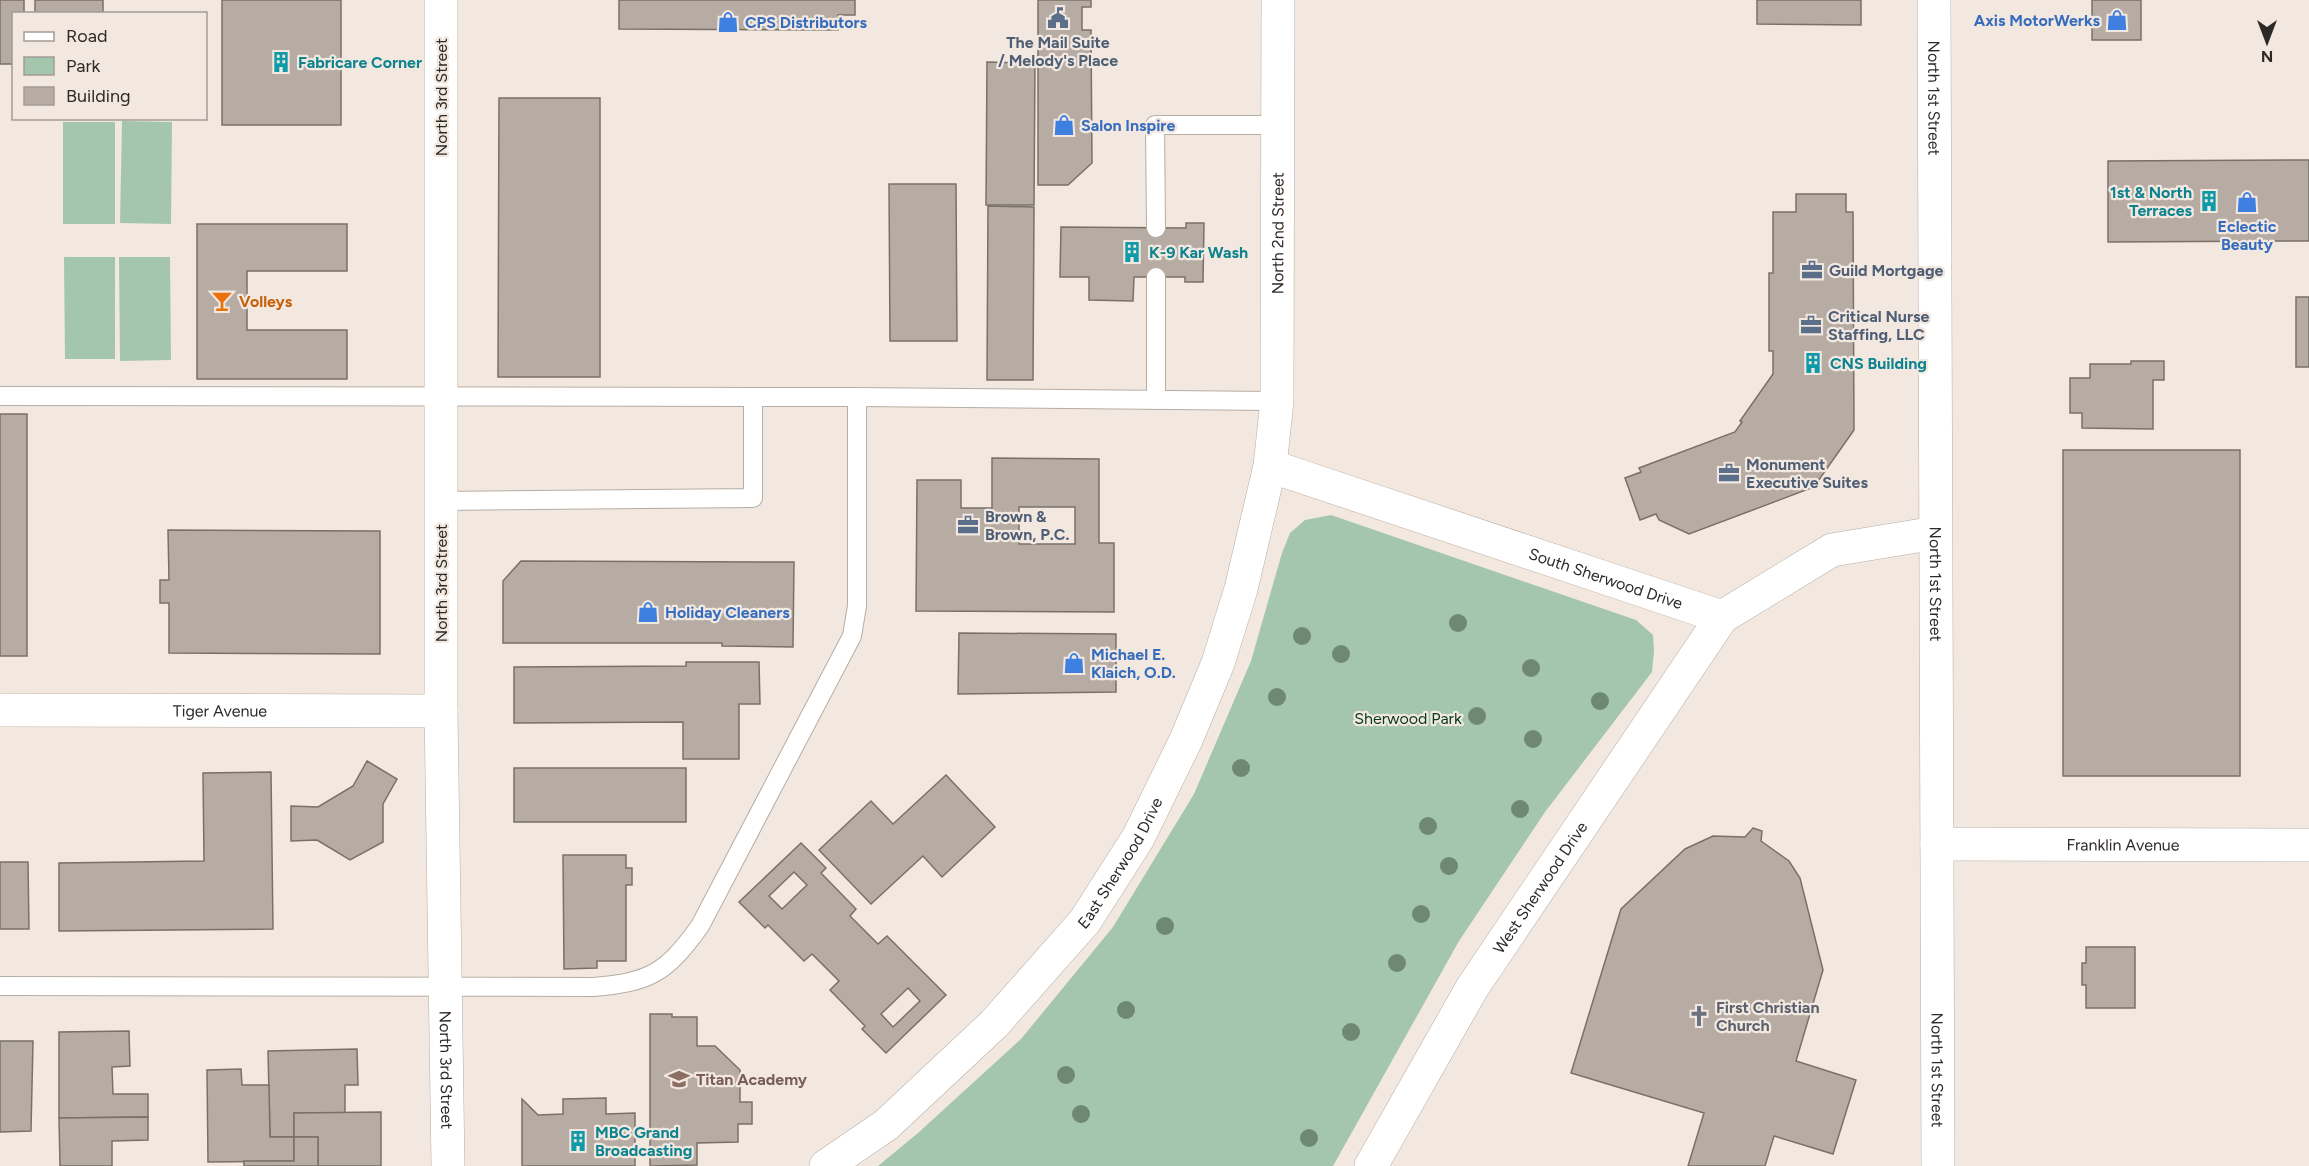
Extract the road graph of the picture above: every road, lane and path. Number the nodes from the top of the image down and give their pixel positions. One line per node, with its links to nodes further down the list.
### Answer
1 (441, 0): 9 (street, North 3rd Street)
2 (1278, 0): 4 (street, North 2nd Street)
3 (1934, 0): 15 (street, North 1st Street)
4 (1278, 125): 5 (lane); 12 (street, North 2nd Street)
5 (1156, 228)
6 (1156, 277): 11 (lane)
7 (0, 396): 9 (lane)
8 (858, 397): 10 (lane); 11 (lane); 22 (lane)
9 (441, 398): 10 (lane); 14 (street, North 3rd Street)
10 (753, 398): 14 (lane)
11 (1156, 400): 12 (lane)
12 (1277, 401): 13 (street, North 2nd Street)
13 (1270, 466): 16 (street, South Sherwood Drive); 24 (street, East Sherwood Drive)
14 (441, 501): 18 (street, North 3rd Street)
15 (1935, 533): 16 (street); 19 (street, North 1st Street)
16 (1722, 617): 25 (street, West Sherwood Drive)
17 (0, 710): 18 (street, Tiger Avenue)
18 (441, 711): 22 (street, North 3rd Street)
19 (1937, 844): 20 (street, Franklin Avenue); 26 (street, North 1st Street)
20 (2309, 845)
21 (0, 986): 22 (lane)
22 (445, 988): 23 (street, North 3rd Street)
23 (448, 1166)
24 (826, 1166)
25 (1371, 1166)
26 (1938, 1166)

